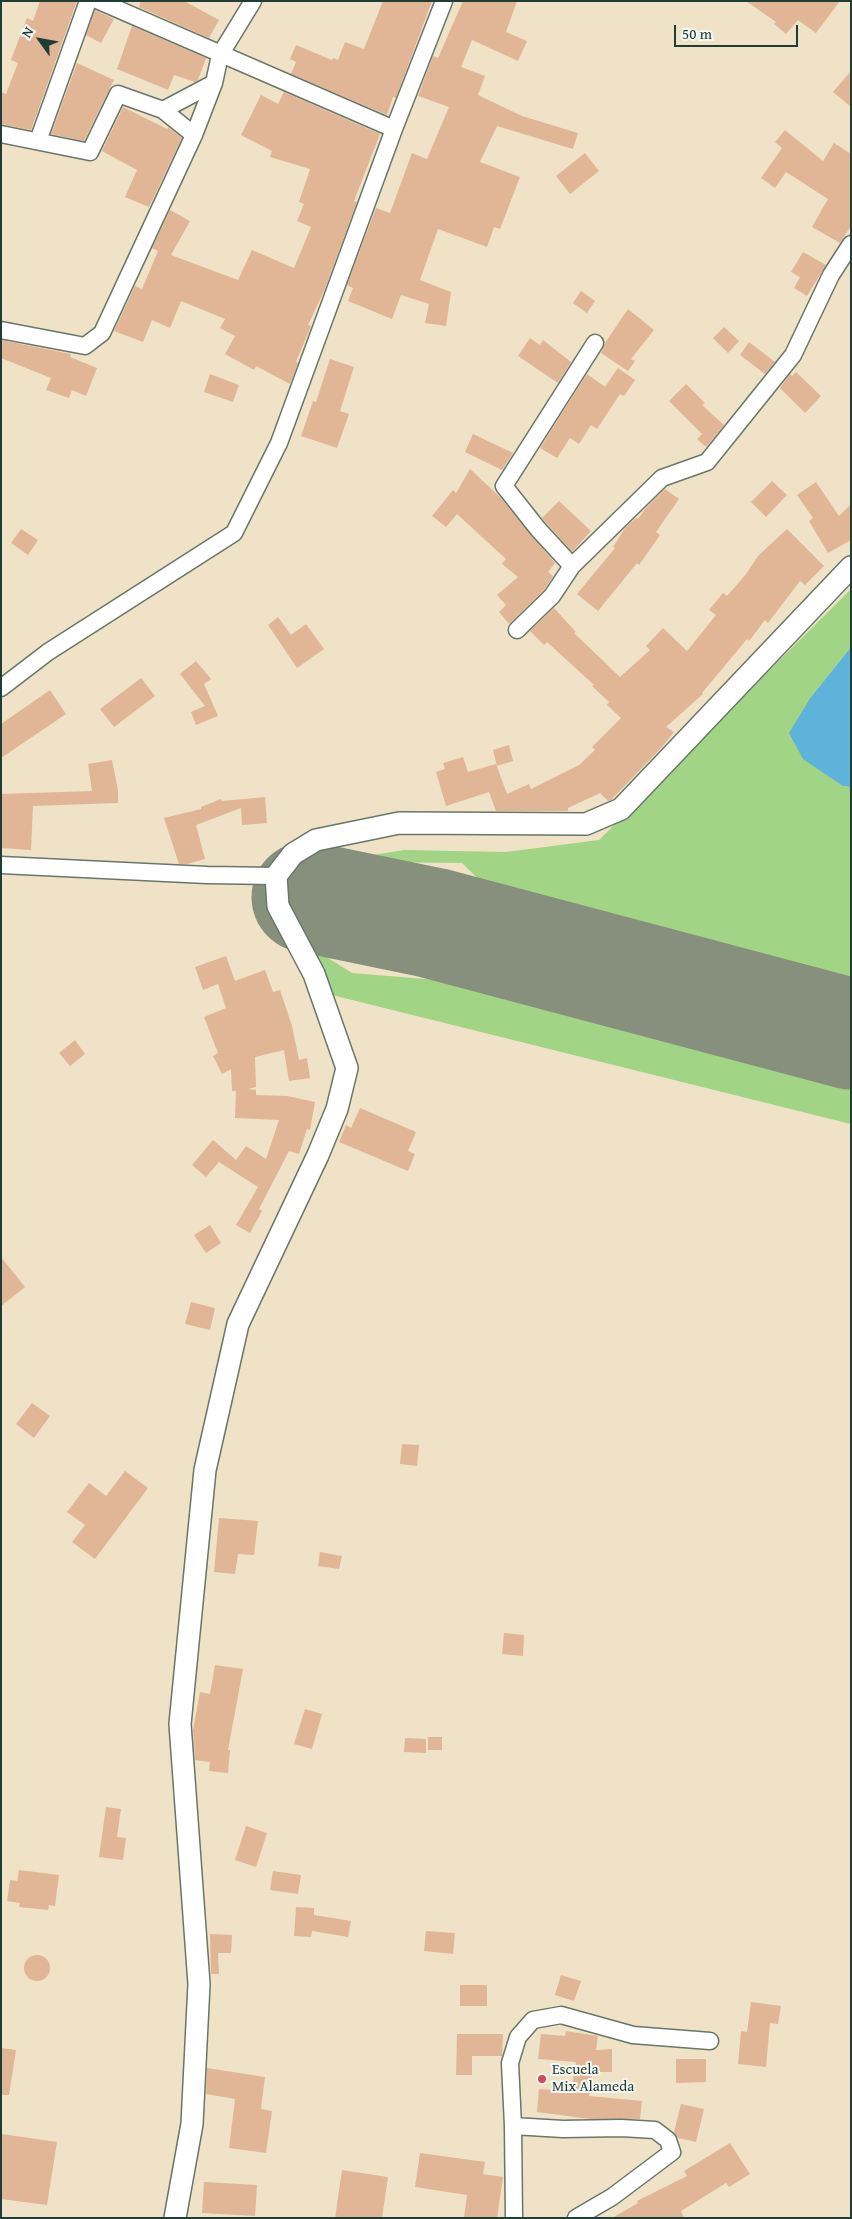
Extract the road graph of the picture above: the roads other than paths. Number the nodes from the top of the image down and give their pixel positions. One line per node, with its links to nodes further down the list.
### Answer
1 (88, 1): 11 (street)
2 (99, 1): 5 (street)
3 (253, 1): 5 (street)
4 (444, 1): 8 (street)
5 (220, 55): 6 (street); 8 (street)
6 (214, 83): 7 (street); 10 (street)
7 (162, 110): 10 (street); 11 (street)
8 (394, 130): 18 (street)
9 (1, 134): 11 (street)
10 (194, 135): 13 (street)
11 (38, 141)
12 (851, 244): 15 (street)
13 (1, 330)
14 (595, 343): 15 (street)
15 (572, 566): 17 (street)
16 (851, 567): 20 (main road)
17 (517, 630)
18 (1, 688)
19 (1, 865): 20 (street)
20 (276, 876): 23 (main road)
21 (710, 2041): 22 (street)
22 (514, 2126): 24 (street); 25 (street)
23 (175, 2218)
24 (514, 2218)
25 (576, 2218)

